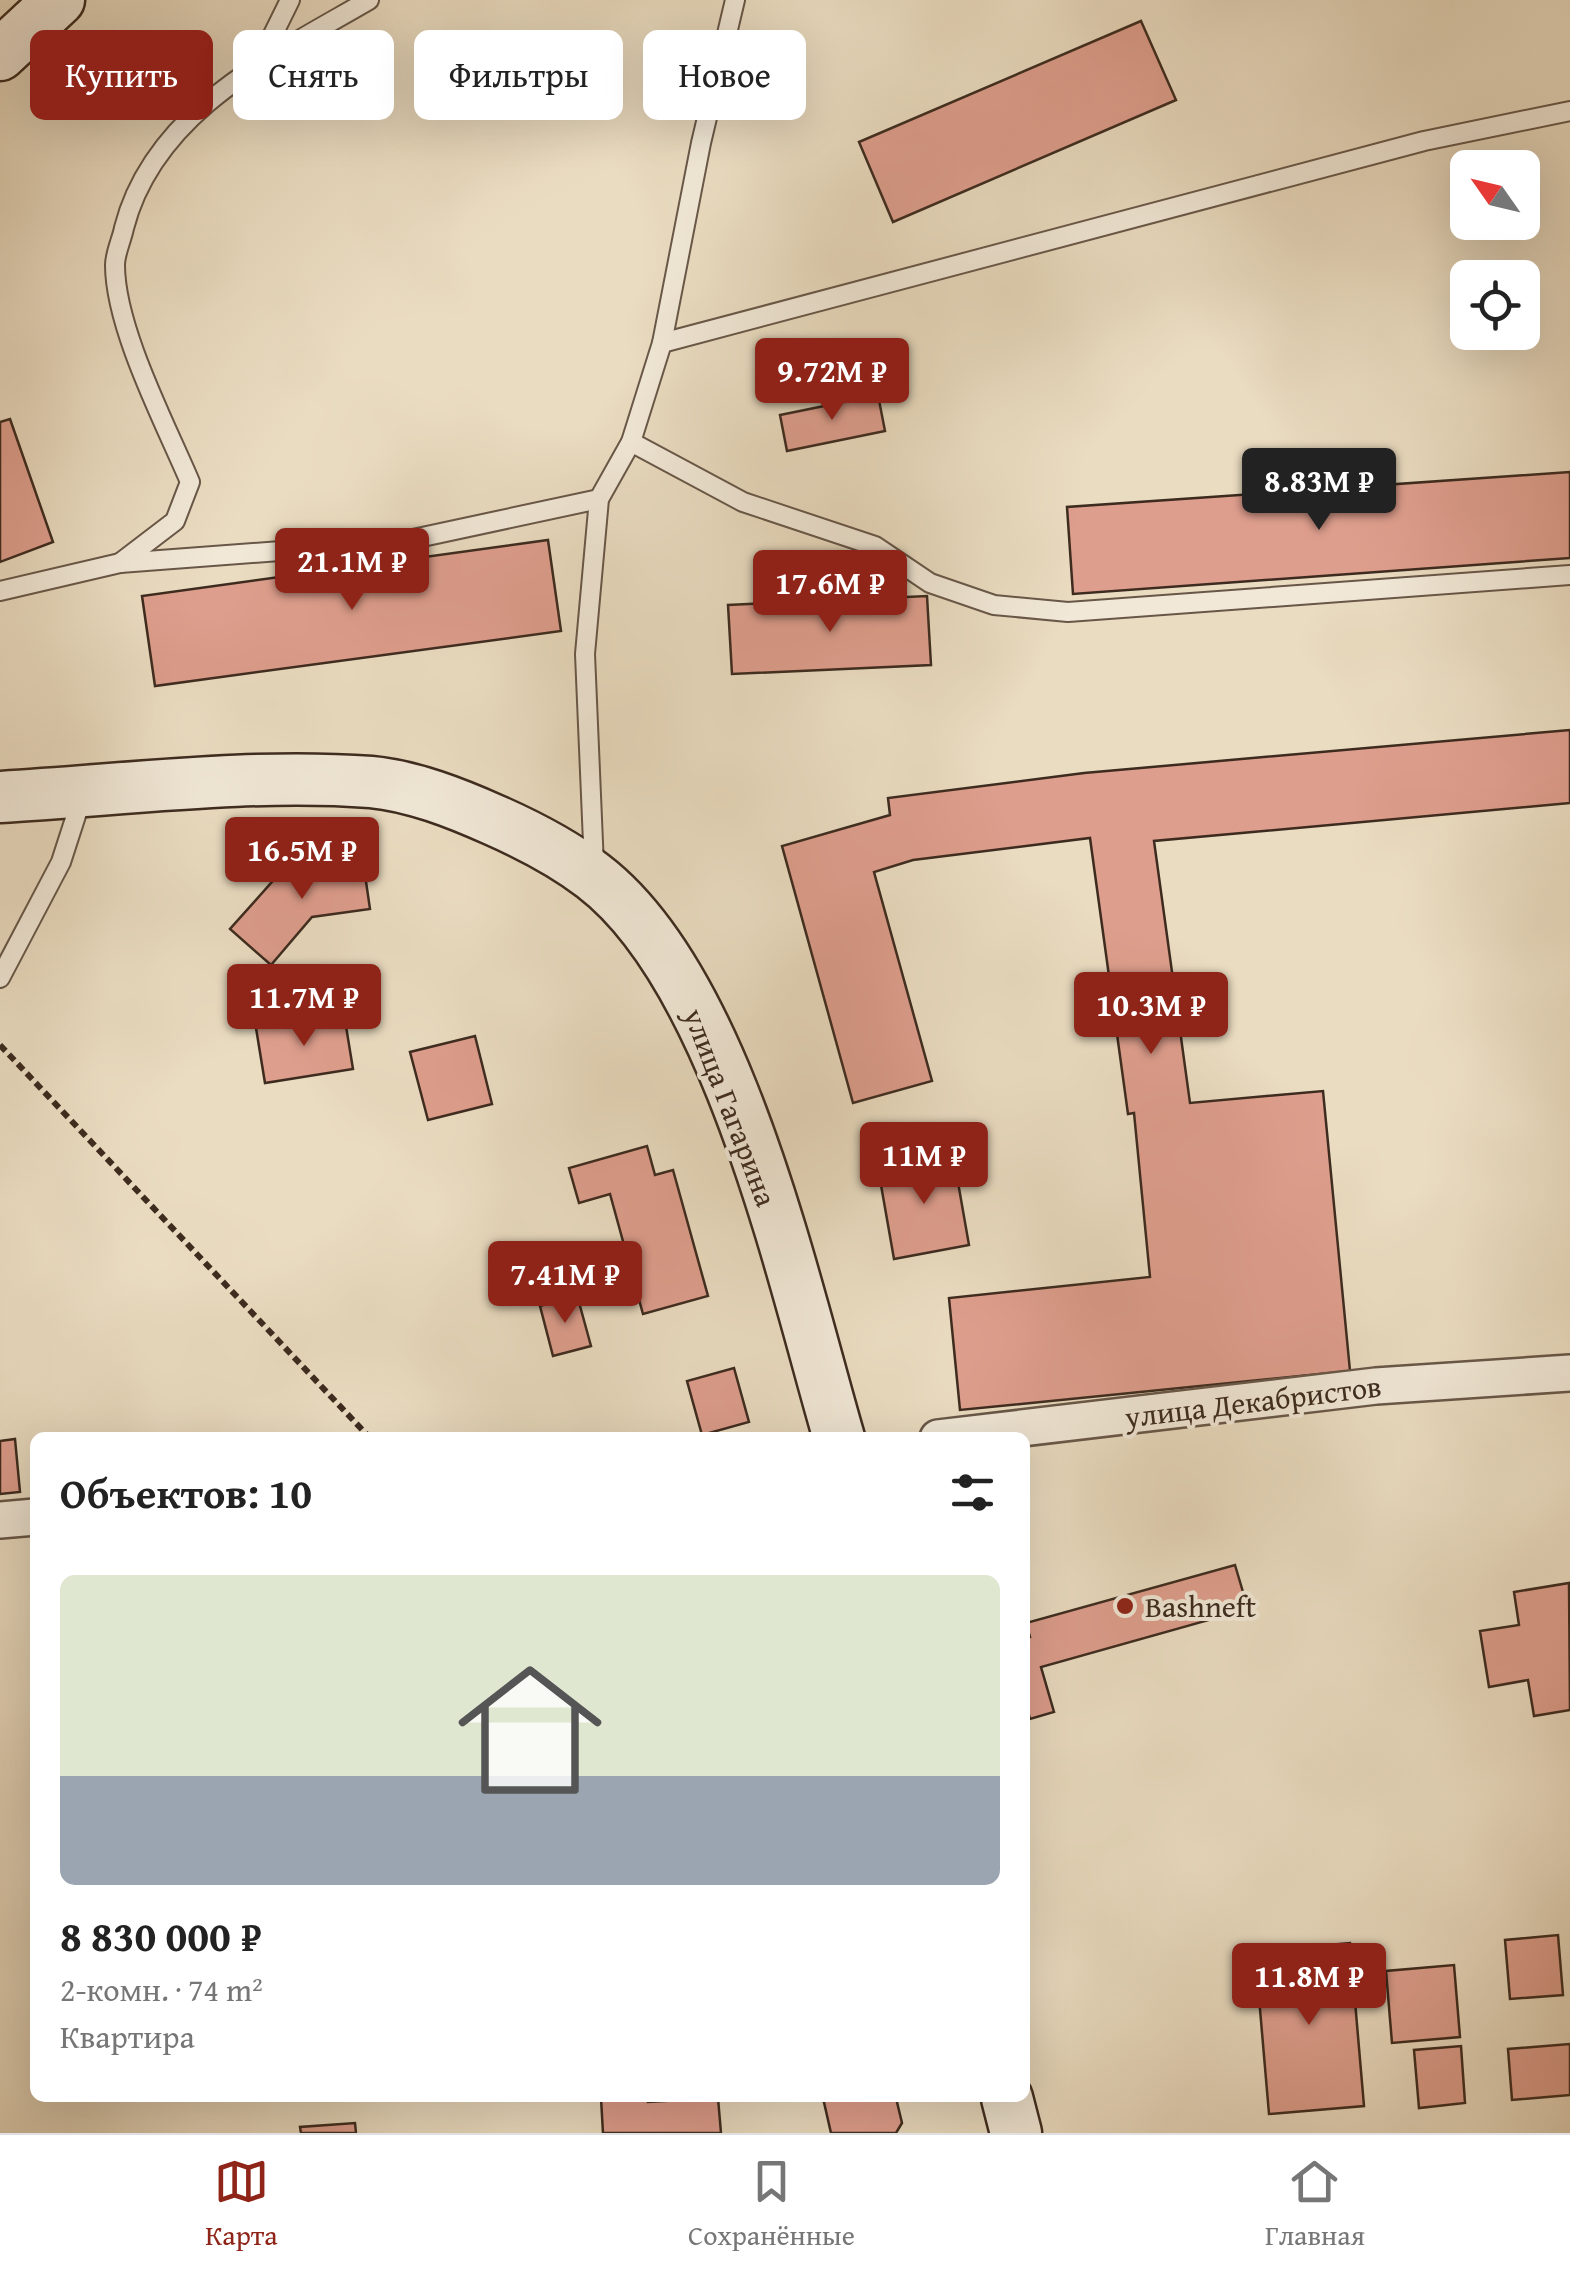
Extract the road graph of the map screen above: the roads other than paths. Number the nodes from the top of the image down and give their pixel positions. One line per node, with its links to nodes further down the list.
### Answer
1 (59, 0): 7 (main road)
2 (290, 0): 5 (lane)
3 (369, 0): 6 (lane)
4 (735, 0): 10 (lane)
5 (275, 30)
6 (318, 30)
7 (0, 56)
8 (233, 84): 13 (lane)
9 (1570, 111): 10 (lane)
10 (662, 343): 11 (lane)
11 (632, 442): 12 (lane); 14 (lane)
12 (598, 499): 13 (lane); 18 (lane)
13 (120, 563): 15 (lane)
14 (1570, 575)
15 (0, 591)
16 (83, 792): 17 (main road, улица Гагарина); 18 (main road, улица Гагарина); 19 (lane)
17 (0, 797)
18 (595, 877): 21 (main road, улица Гагарина)
19 (0, 978)
20 (1570, 1373): 22 (street, улица Декабристов)
21 (837, 1432)
22 (989, 1432)
23 (30, 1517): 24 (street)
24 (0, 1520)
25 (1008, 2102): 26 (main road)
26 (1016, 2133)

